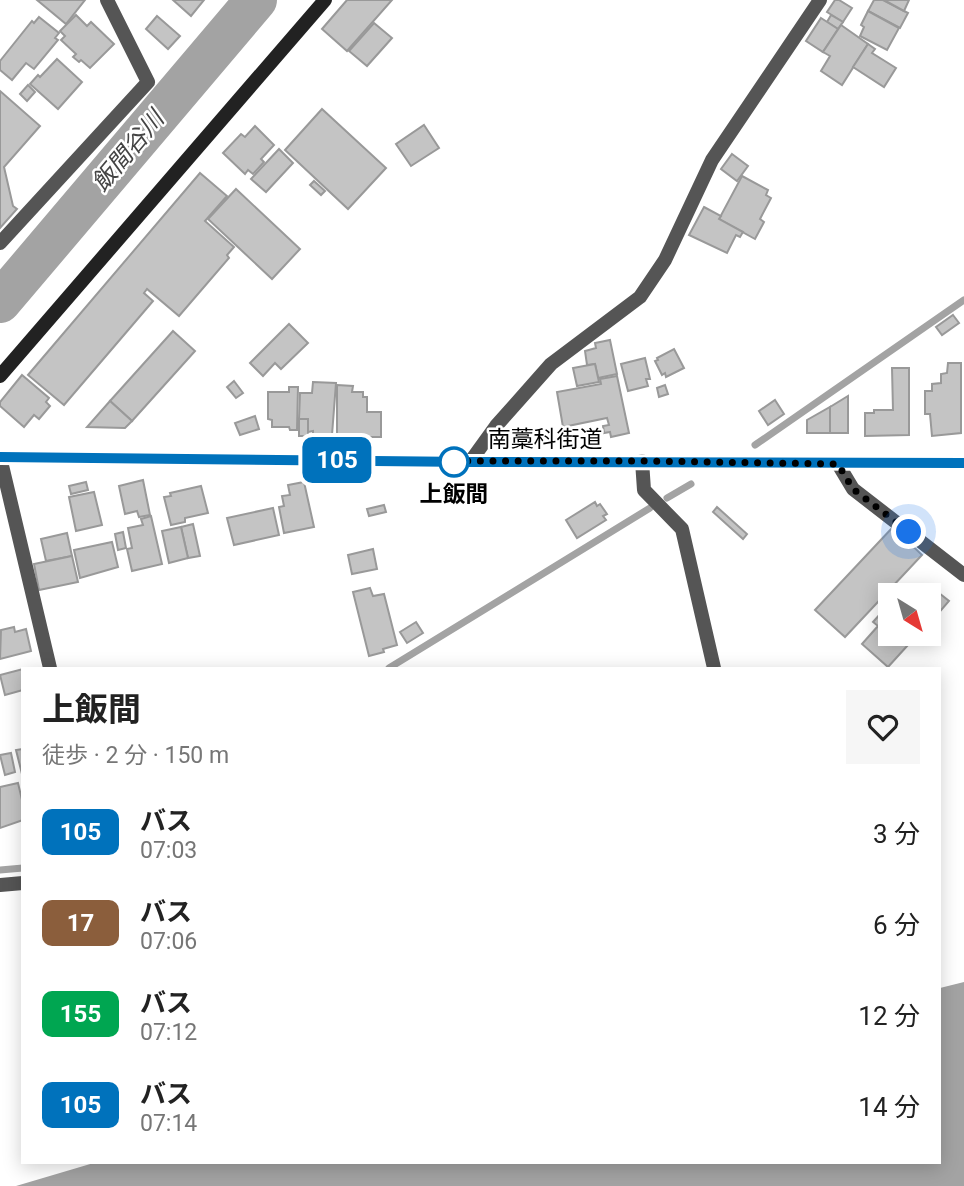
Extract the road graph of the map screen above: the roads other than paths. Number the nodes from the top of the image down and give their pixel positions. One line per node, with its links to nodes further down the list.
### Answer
1 (107, 0): 4 (street)
2 (326, 0): 5 (main road)
3 (820, 0): 8 (street)
4 (0, 243)
5 (0, 376)
6 (0, 457): 8 (main road, 南藁科街道); 12 (street)
7 (642, 461): 8 (main road, 南藁科街道); 10 (main road, 南藁科街道); 13 (street)
8 (470, 462)
9 (964, 463): 10 (main road, 南藁科街道)
10 (838, 464): 11 (street)
11 (964, 575)
12 (50, 667)
13 (714, 667)
14 (21, 883): 15 (street)
15 (0, 885)

